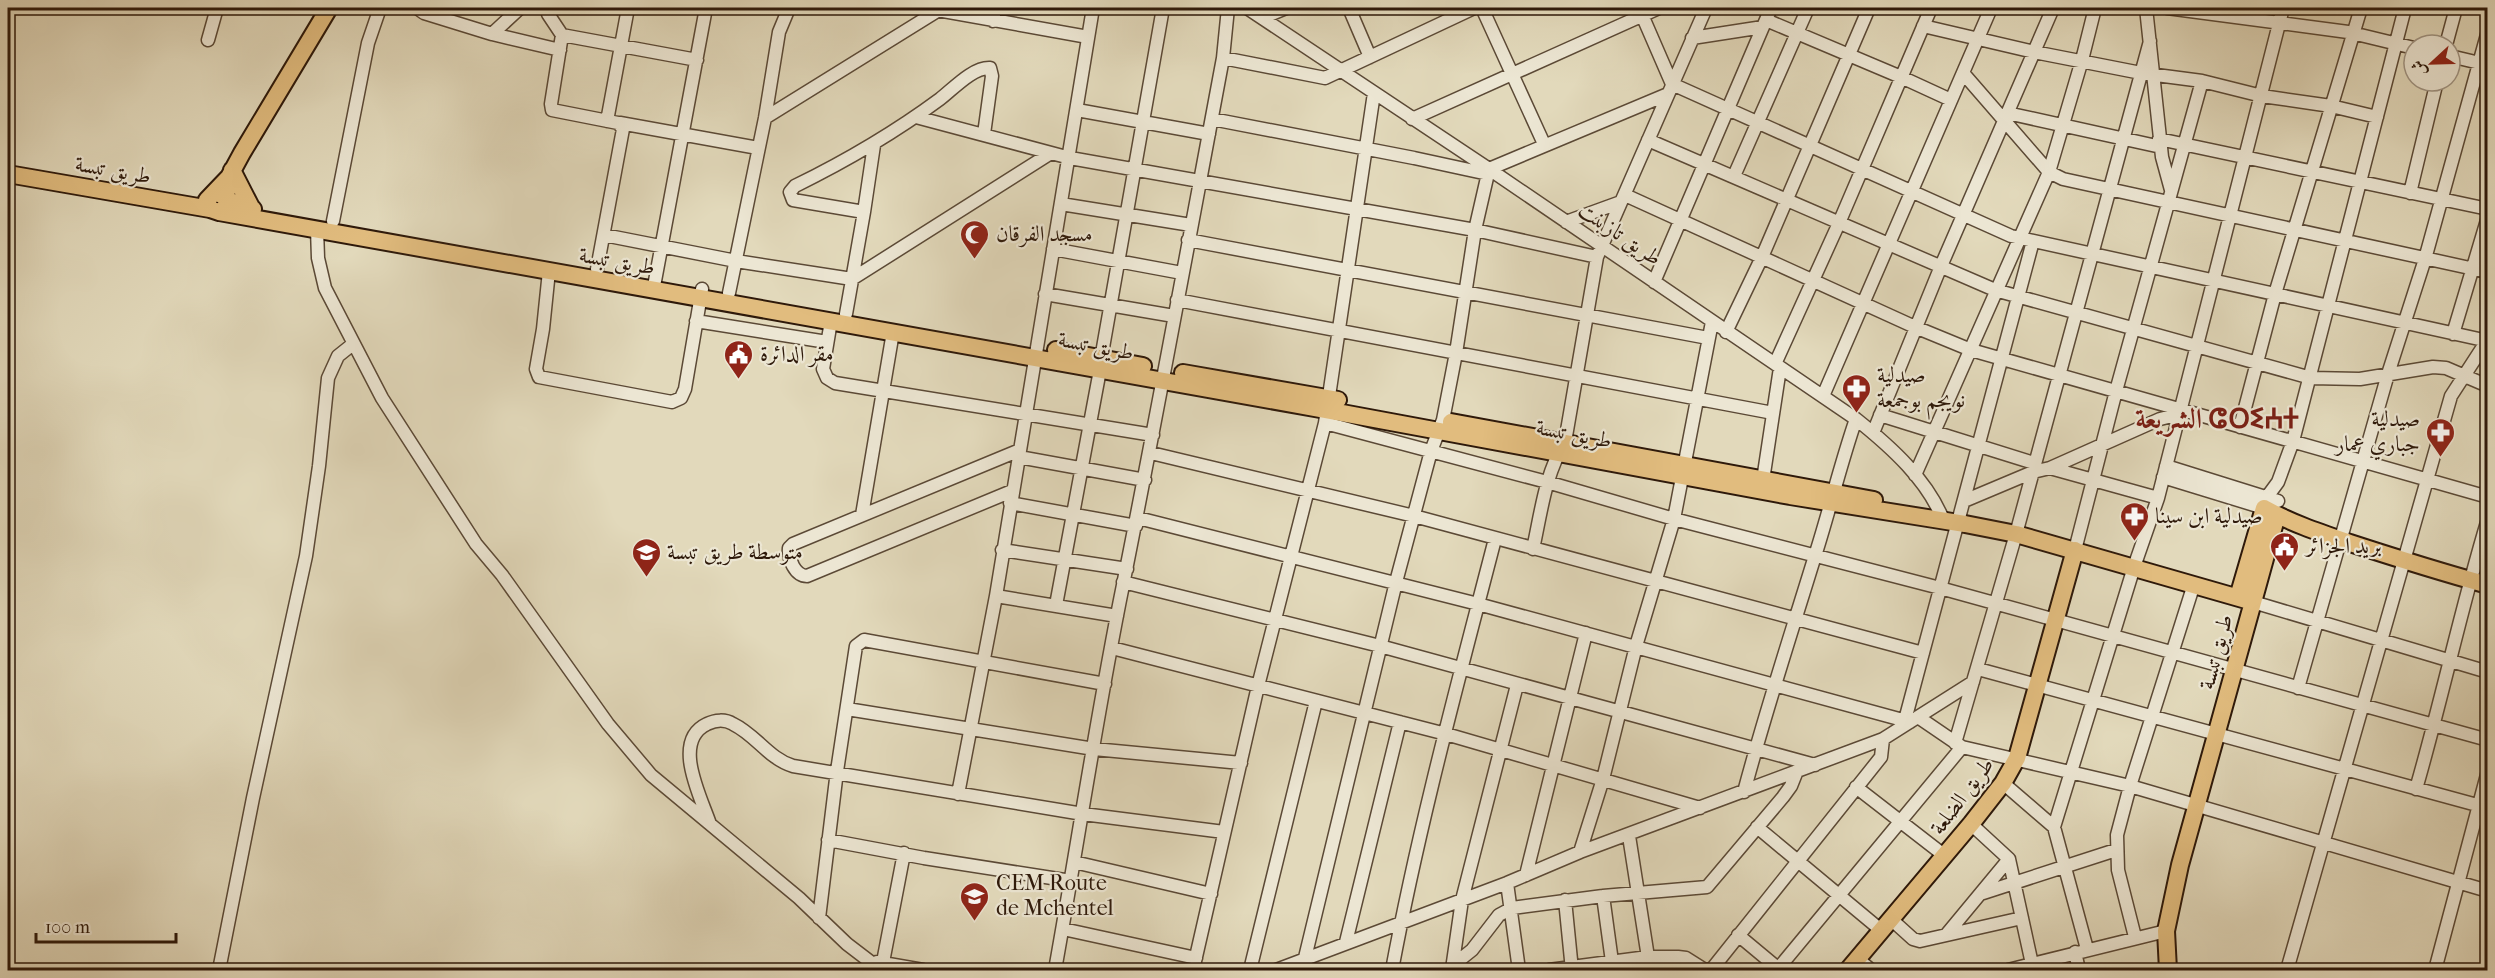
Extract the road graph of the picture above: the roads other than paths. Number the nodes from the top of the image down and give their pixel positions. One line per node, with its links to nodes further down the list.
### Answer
1 (217, 8): 47 (street)
2 (329, 8): 110 (main road)
3 (380, 8): 134 (street)
4 (420, 8): 43 (street)
5 (520, 8): 43 (street)
6 (548, 8): 44 (street)
7 (628, 8): 52 (street)
8 (706, 8): 59 (street)
9 (789, 8): 80 (street)
10 (995, 8): 37 (street)
11 (1093, 8): 45 (street)
12 (1163, 8): 84 (street)
13 (1228, 8): 57 (street)
14 (1246, 8): 35 (street, طريق تازبنت)
15 (1282, 8): 35 (street)
16 (1349, 8): 56 (street)
17 (1474, 8): 56 (street)
18 (1482, 8): 65 (street)
19 (1659, 8): 33 (street)
20 (1707, 8): 46 (street)
21 (1808, 8): 40 (street)
22 (1869, 8): 55 (street)
23 (1991, 8): 48 (street)
24 (2053, 8): 54 (street)
25 (2095, 8): 60 (street)
26 (2145, 8): 27 (street); 49 (street)
27 (2165, 8): 38 (street)
28 (2283, 8): 38 (street)
29 (2361, 8): 41 (street)
30 (2405, 8): 50 (street)
31 (2456, 8): 42 (street)
32 (933, 9): 37 (street); 80 (street)
33 (1640, 12): 65 (street); 69 (street)
34 (1926, 14): 48 (street); 67 (street)
35 (1262, 18): 62 (street, طريق تازبنت)
36 (1767, 18): 40 (street); 46 (street); 76 (street)
37 (993, 21): 45 (street)
38 (2281, 21): 41 (street); 72 (street)
39 (2487, 31): 61 (street)
40 (1797, 32): 55 (street); 86 (street)
41 (2354, 33): 50 (street); 74 (street)
42 (2449, 33)
43 (492, 34): 53 (street)
44 (562, 35): 52 (street); 53 (street)
45 (1088, 37): 75 (street)
46 (1692, 38): 69 (street)
47 (208, 40)
48 (1977, 40): 54 (street); 63 (street)
49 (2150, 41): 64 (street); 66 (street)
50 (2396, 43): 51 (street); 79 (street)
51 (2402, 45)
52 (621, 46): 59 (street); 83 (street)
53 (560, 50): 83 (street)
54 (2034, 52): 60 (street); 78 (street)
55 (1848, 55): 67 (street); 97 (street)
56 (1371, 57): 62 (street)
57 (1223, 58): 62 (street); 81 (street)
58 (2462, 59): 61 (street)
59 (697, 60): 88 (street)
60 (2082, 60): 64 (street); 87 (street)
61 (2483, 64): 121 (street)
62 (1341, 71): 70 (street, طريق تازبنت)
63 (1963, 73): 73 (street); 78 (street)
64 (2141, 73): 66 (street); 91 (street)
65 (1511, 74): 82 (street); 94 (street)
66 (2154, 75): 68 (street); 93 (street)
67 (1901, 77): 73 (street); 105 (street)
68 (2202, 81): 72 (street); 96 (street)
69 (1670, 89): 76 (street); 92 (street); 94 (street)
70 (1374, 93): 82 (street, طريق تازبنت); 99 (street)
71 (2434, 93): 118 (street)
72 (2262, 96): 74 (street); 101 (street)
73 (1951, 100): 115 (street)
74 (2331, 106): 79 (street); 109 (street)
75 (1077, 110): 84 (street); 102 (street)
76 (1727, 111): 86 (street); 104 (street)
77 (916, 117): 89 (street); 89 (street); 95 (street)
78 (2006, 117): 87 (street); 108 (street); 129 (street)
79 (2377, 117): 114 (street)
80 (765, 118): 98 (street)
81 (1212, 119): 90 (street); 99 (street)
82 (1412, 119): 107 (street, طريق تازبنت)
83 (607, 121): 85 (street)
84 (1144, 121): 90 (street); 106 (street)
85 (620, 123): 88 (street); 142 (street)
86 (1757, 123): 97 (street); 112 (street)
87 (2063, 126): 91 (street); 108 (street)
88 (683, 134): 98 (street); 149 (street)
89 (984, 134): 100 (street)
90 (1209, 134): 113 (street)
91 (2125, 138): 93 (street); 116 (street)
92 (1648, 140): 104 (street); 119 (street)
93 (2160, 143): 96 (street); 117 (street)
94 (1544, 144): 107 (street)
95 (874, 145): 128 (street); 128 (street)
96 (2185, 145): 101 (street); 117 (street)
97 (1810, 147): 105 (street); 120 (street)
98 (759, 148): 155 (street)
99 (1365, 149): 107 (street); 127 (street)
100 (1051, 153): 102 (street); 165 (street)
101 (2246, 157): 109 (street); 131 (street)
102 (1070, 158): 106 (street); 124 (street)
103 (8, 163): 122 (main road, طريق تبسة)
104 (1704, 163): 112 (street); 133 (street)
105 (1862, 168): 115 (street); 136 (street)
106 (1136, 169): 113 (street); 130 (street)
107 (1488, 172): 135 (street, طريق تازبنت); 139 (street)
108 (2049, 172): 116 (street); 143 (street)
109 (2312, 172): 114 (street); 140 (street)
110 (231, 173): 122 (main road); 125 (main road)
111 (8, 174): 122 (main road, طريق تبسة)
112 (1734, 176): 120 (street)
113 (1201, 181): 127 (street); 137 (street)
114 (2361, 182): 118 (street); 146 (street)
115 (1912, 190): 129 (street); 148 (street)
116 (2110, 190): 123 (street); 152 (street)
117 (2172, 191): 123 (street)
118 (2410, 193): 121 (street)
119 (1623, 199): 133 (street); 135 (street); 151 (street)
120 (1786, 199): 136 (street); 153 (street)
121 (2441, 199): 126 (street); 154 (street)
122 (217, 201): 125 (main road, طريق تبسة); 138 (main road, طريق تبسة)
123 (2168, 203): 131 (street); 158 (street)
124 (1061, 204): 130 (street); 150 (street)
125 (252, 209): 134 (main road, طريق تبسة)
126 (2487, 209)
127 (1356, 210): 139 (street); 161 (street)
128 (864, 212): 165 (street)
129 (1963, 213): 143 (street); 157 (street)
130 (1127, 214): 137 (street); 156 (street)
131 (2231, 215): 140 (street); 166 (street)
132 (2487, 217): 159 (street)
133 (1679, 219): 153 (street); 169 (street)
134 (333, 221): 141 (main road, طريق تبسة)
135 (1566, 222): 151 (street, طريق تازبنت)
136 (1839, 223): 148 (street); 167 (street)
137 (1191, 225): 144 (street)
138 (317, 229): 141 (main road, طريق تبسة); 197 (street)
139 (1475, 230): 151 (street); 171 (street)
140 (2295, 230): 146 (street); 175 (street)
141 (356, 231): 147 (main road, طريق تبسة)
142 (604, 235): 149 (street); 160 (street)
143 (2020, 238): 145 (street); 170 (street)
144 (1188, 240): 161 (street); 164 (street)
145 (2033, 241): 152 (street); 176 (street)
146 (2346, 241): 154 (street); 180 (street)
147 (422, 243): 160 (main road, طريق تبسة); 162 (main road, طريق تبسة)
148 (1888, 245): 157 (street); 178 (street)
149 (660, 248): 155 (street); 168 (street)
150 (1053, 249): 156 (street); 174 (street)
151 (1600, 252): 169 (street, طريق تازبنت); 183 (street)
152 (2093, 254): 158 (street); 181 (street)
153 (1762, 257): 167 (street); 191 (street)
154 (2425, 259): 159 (street); 187 (street)
155 (736, 261): 165 (street); 172 (street)
156 (1119, 261): 164 (street); 179 (street)
157 (1941, 266): 170 (street); 188 (street)
158 (2152, 266): 166 (street); 189 (street)
159 (2474, 269): 163 (street); 193 (street)
160 (597, 270): 168 (main road, طريق تبسة)
161 (1347, 270): 171 (street); 190 (street)
162 (549, 271): 173 (main road, طريق تبسة); 185 (street)
163 (2487, 272)
164 (1182, 273): 177 (street)
165 (852, 279): 184 (street)
166 (2214, 279): 175 (street); 198 (street)
167 (1812, 280): 178 (street); 205 (street)
168 (655, 281): 173 (main road, طريق تبسة)
169 (1654, 282): 186 (street, طريق تازبنت)
170 (1995, 290): 176 (street); 199 (street)
171 (1465, 291): 183 (street); 201 (street)
172 (729, 293): 173 (main road, طريق تبسة); 184 (main road, طريق تبسة)
173 (701, 294): 184 (main road, طريق تبسة); 185 (street)
174 (1045, 294): 179 (street); 200 (street)
175 (2275, 294): 180 (street); 203 (street)
176 (2019, 297): 181 (street); 202 (street)
177 (1177, 300): 182 (street); 190 (street)
178 (1863, 304): 188 (street); 215 (street)
179 (1110, 305): 182 (street); 204 (street)
180 (2329, 306): 187 (street); 211 (street)
181 (2076, 313): 189 (street); 206 (street)
182 (1174, 316): 208 (street)
183 (1588, 316): 194 (street); 209 (street)
184 (838, 318): 192 (main road, طريق تبسة); 196 (street); 200 (main road, طريق تبسة)
185 (696, 321): 196 (street)
186 (1712, 322): 191 (street, طريق تازبنت); 194 (street)
187 (2405, 323): 193 (street); 207 (street)
188 (1915, 327): 199 (street); 221 (street)
189 (2133, 329): 198 (street); 214 (street)
190 (1337, 331): 201 (street); 217 (street)
191 (1726, 332): 205 (street, طريق تازبنت)
192 (893, 333): 200 (main road, طريق تبسة); 213 (street)
193 (2453, 334): 195 (street)
194 (1708, 338): 216 (street)
195 (2487, 340): 210 (street)
196 (827, 342): 213 (street)
197 (353, 344): 354 (street); 404 (street)
198 (2196, 347): 203 (street); 218 (street)
199 (1971, 350): 202 (street); 227 (street)
200 (1036, 352): 204 (main road, طريق تبسة); 220 (street)
201 (1456, 353): 209 (street); 224 (street)
202 (2001, 358): 206 (street); 231 (street)
203 (2256, 363): 211 (street); 225 (street)
204 (1101, 364): 208 (main road, طريق تبسة); 223 (street)
205 (1777, 366): 215 (street, طريق تازبنت); 219 (street)
206 (2059, 374): 214 (street); 237 (street)
207 (2388, 374): 210 (street); 211 (street); 236 (street)
208 (1163, 375): 217 (main road, طريق تبسة); 228 (street)
209 (1576, 375): 216 (street); 232 (street)
210 (2464, 375): 212 (street); 243 (street)
211 (2311, 378): 229 (street)
212 (2487, 386)
213 (883, 391): 220 (street); 255 (street)
214 (2116, 391): 218 (street); 230 (street)
215 (1823, 396): 222 (street, طريق تازبنت)
216 (1697, 400): 219 (street); 240 (street)
217 (1326, 410): 224 (main road, طريق تبسة); 233 (street); 248 (street)
218 (2180, 412): 225 (street); 230 (street); 241 (street)
219 (1773, 413): 245 (street)
220 (1026, 415): 223 (street); 235 (street)
221 (1880, 415): 226 (street); 227 (street)
222 (1856, 419): 226 (street, طريق تازبنت); 250 (street)
223 (1089, 424): 228 (street); 238 (street)
224 (1441, 425): 232 (main road, طريق تبسة); 233 (street)
225 (2240, 427): 229 (street)
226 (1873, 433): 242 (street, طريق تازبنت)
227 (1933, 433): 231 (street); 242 (street)
228 (1153, 435): 234 (street)
229 (2293, 441): 236 (street); 254 (street)
230 (2103, 443): 239 (street); 246 (street)
231 (1977, 447): 237 (street); 253 (street)
232 (1561, 448): 240 (main road, طريق تبسة); 247 (street)
233 (1431, 451): 247 (street); 257 (street)
234 (1151, 453): 244 (street); 248 (street)
235 (1019, 454): 238 (street); 249 (street); 255 (street)
236 (2363, 460): 243 (street); 264 (street)
237 (2033, 467): 239 (street); 253 (street); 262 (street)
238 (1082, 468): 244 (street); 256 (street)
239 (2050, 468): 246 (street)
240 (1685, 470): 245 (main road, طريق تبسة); 250 (main road, طريق تبسة); 258 (street)
241 (2165, 471): 252 (street); 254 (street)
242 (1915, 474): 260 (street, طريق تازبنت)
243 (2427, 478): 251 (street); 271 (street)
244 (1145, 480): 261 (street)
245 (1762, 480): 250 (main road, طريق تبسة)
246 (2093, 480): 252 (street); 267 (street)
247 (1547, 482): 258 (street); 265 (street)
248 (1307, 490): 257 (street); 268 (street)
249 (1011, 497): 255 (street); 256 (street); 266 (street)
250 (1831, 497): 260 (main road, طريق تبسة); 269 (street)
251 (2487, 497)
252 (2158, 498): 272 (street)
253 (1964, 501): 260 (street)
254 (2272, 506): 264 (main road); 282 (main road)
255 (862, 515)
256 (1074, 515): 261 (street); 270 (street)
257 (1414, 516): 263 (street); 276 (street)
258 (1674, 519): 269 (street); 277 (street)
259 (2487, 519): 274 (street)
260 (1953, 521): 262 (main road, طريق تبسة); 280 (street)
261 (1137, 522): 268 (street); 273 (street)
262 (2016, 534): 267 (main road, طريق تبسة); 283 (street)
263 (1495, 539): 265 (street); 284 (street)
264 (2342, 540): 271 (main road); 290 (street)
265 (1533, 549): 277 (street)
266 (1002, 550): 270 (street); 281 (street)
267 (2075, 550): 272 (main road, طريق تبسة); 289 (main road, طريق الضلعة)
268 (1290, 555): 276 (street); 287 (street)
269 (1815, 556): 280 (street); 288 (street)
270 (1064, 560): 273 (street); 285 (street)
271 (2404, 561): 274 (main road); 293 (street)
272 (2134, 567): 278 (main road, طريق تبسة); 292 (street)
273 (1127, 569): 275 (street)
274 (2469, 580): 279 (main road); 299 (street)
275 (1124, 582): 286 (street); 287 (street)
276 (1396, 582): 284 (street); 294 (street)
277 (1655, 582): 288 (street); 295 (street)
278 (2194, 584): 282 (main road, طريق تبسة); 298 (street)
279 (2487, 585)
280 (1940, 588): 283 (street); 297 (street)
281 (996, 596): 285 (street); 300 (street)
282 (2246, 599): 290 (street); 303 (main road, طريق تبسة)
283 (1995, 603): 289 (street); 302 (street)
284 (1478, 604): 291 (street); 301 (street)
285 (1056, 605): 286 (street)
286 (1117, 616): 296 (street)
287 (1275, 619): 294 (street); 310 (street)
288 (1795, 620): 297 (street); 308 (street)
289 (2055, 620): 292 (street); 309 (main road, طريق الضلعة)
290 (2316, 622): 293 (street); 311 (street)
291 (1586, 633): 295 (street); 312 (street)
292 (2112, 637): 298 (street); 314 (street)
293 (2381, 641): 299 (street); 315 (street)
294 (1380, 646): 301 (street); 318 (street)
295 (1636, 646): 308 (street); 317 (street)
296 (1112, 648): 306 (street); 310 (street)
297 (1923, 653): 320 (street)
298 (2170, 654): 303 (street); 319 (street)
299 (2448, 660): 304 (street); 322 (street)
300 (984, 662): 306 (street); 316 (street); 323 (street)
301 (1461, 668): 307 (street); 324 (street)
302 (1978, 669): 305 (street); 309 (street)
303 (2234, 671): 311 (street); 325 (main road, طريق تبسة)
304 (2487, 672)
305 (1973, 682): 320 (street); 328 (street)
306 (1105, 684): 330 (street)
307 (1517, 685): 312 (street); 331 (street)
308 (1774, 685): 320 (street); 329 (street)
309 (2036, 685): 314 (street); 332 (main road, طريق الضلعة)
310 (1258, 686): 313 (street); 333 (street)
311 (2298, 688): 315 (street)
312 (1569, 699): 317 (street); 334 (street)
313 (1316, 701): 318 (street); 408 (street)
314 (2093, 701): 319 (street); 340 (street)
315 (2362, 706): 322 (street); 336 (street)
316 (847, 709): 323 (street); 337 (street)
317 (1619, 712): 329 (street); 341 (street)
318 (1364, 713): 321 (street); 399 (street)
319 (2151, 718): 325 (street); 343 (street)
320 (1911, 720): 326 (street); 328 (street)
321 (1400, 722): 324 (street); 392 (street)
322 (2434, 725): 327 (street); 345 (street)
323 (970, 729): 330 (street); 347 (street)
324 (1446, 734): 331 (street); 385 (street)
325 (2217, 736): 336 (street); 348 (main road, طريق تبسة)
326 (1883, 739): 335 (street); 344 (street)
327 (2487, 740)
328 (1959, 745): 332 (street); 352 (street)
329 (1756, 748): 335 (street); 346 (street)
330 (1094, 749): 333 (street); 351 (street)
331 (1500, 749): 334 (street); 380 (street)
332 (2017, 758): 340 (street); 342 (main road, طريق الضلعة)
333 (1241, 763): 357 (street)
334 (1552, 764): 341 (street); 369 (street)
335 (1815, 765): 338 (street)
336 (2345, 769): 345 (street); 360 (street)
337 (837, 771): 347 (street); 354 (street); 359 (street)
338 (1797, 771): 346 (street); 355 (street)
339 (2487, 771): 349 (street)
340 (2072, 772): 343 (street); 356 (street)
341 (1603, 779): 350 (street); 362 (street)
342 (2003, 783): 353 (main road, طريق الضلعة); 356 (street)
343 (2130, 786): 348 (street); 361 (street)
344 (1856, 787): 352 (street); 366 (street)
345 (2416, 789): 349 (street)
346 (1744, 792): 350 (street)
347 (958, 794): 351 (street)
348 (2198, 804): 360 (street); 388 (main road, طريق تبسة)
349 (2483, 807): 373 (street)
350 (1701, 808): 358 (street)
351 (1083, 814): 357 (street); 367 (street)
352 (1901, 820): 364 (street); 378 (street)
353 (1971, 824): 364 (main road, طريق الضلعة); 365 (street)
354 (711, 825): 383 (street)
355 (1757, 827): 366 (street); 376 (street)
356 (2055, 827): 368 (street)
357 (1224, 832): 377 (street)
358 (1629, 836): 362 (street); 376 (street)
359 (828, 840): 363 (street); 383 (street)
360 (2324, 841): 373 (street); 420 (street)
361 (2116, 850): 368 (street); 391 (street)
362 (1580, 852): 369 (street)
363 (904, 854): 370 (street); 398 (street)
364 (1945, 856): 386 (main road, طريق الضلعة)
365 (2009, 859): 371 (street); 375 (street)
366 (1798, 861): 378 (street); 389 (street)
367 (1074, 862): 370 (street); 377 (street)
368 (2065, 866): 371 (street); 393 (street)
369 (1526, 875): 372 (street)
370 (1071, 881): 387 (street)
371 (2014, 882): 375 (street); 384 (street)
372 (1507, 883): 380 (street); 382 (street)
373 (2458, 884): 374 (street); 421 (street)
374 (2487, 891)
375 (1983, 892): 390 (street)
376 (1639, 893): 379 (street); 395 (street)
377 (1211, 894): 396 (street)
378 (1839, 895): 386 (street); 415 (street)
379 (1603, 896): 381 (street); 401 (street)
380 (1462, 900): 385 (street); 402 (street)
381 (1565, 900): 382 (street); 403 (street)
382 (1512, 908): 394 (street); 412 (street)
383 (819, 918): 398 (street)
384 (2022, 918): 390 (street); 397 (street)
385 (1401, 922): 392 (street); 410 (street)
386 (1887, 925): 390 (street); 400 (main road, طريق الضلعة)
387 (1063, 929): 396 (street); 406 (street)
388 (2166, 931): 391 (street); 419 (main road, طريق تبسة)
389 (1738, 935): 395 (street); 415 (street)
390 (1946, 935)
391 (2135, 937): 393 (street)
392 (1346, 942): 399 (street)
393 (2081, 950): 397 (street); 418 (street)
394 (1467, 956): 402 (street); 411 (street)
395 (1648, 957): 401 (street); 414 (street)
396 (1196, 958): 407 (street)
397 (2032, 964): 417 (street)
398 (878, 965): 405 (street)
399 (1303, 965): 409 (street)
400 (1853, 965): 416 (street)
401 (1613, 967): 403 (street)
402 (1452, 968)
403 (1572, 969): 413 (street)
404 (221, 970)
405 (923, 970)
406 (1055, 970)
407 (1193, 970)
408 (1250, 970)
409 (1276, 970)
410 (1392, 970)
411 (1470, 970)
412 (1520, 970)
413 (1549, 970)
414 (1650, 970)
415 (1778, 970)
416 (1871, 970)
417 (2008, 970)
418 (2079, 970)
419 (2168, 970)
420 (2287, 970)
421 (2435, 970)

